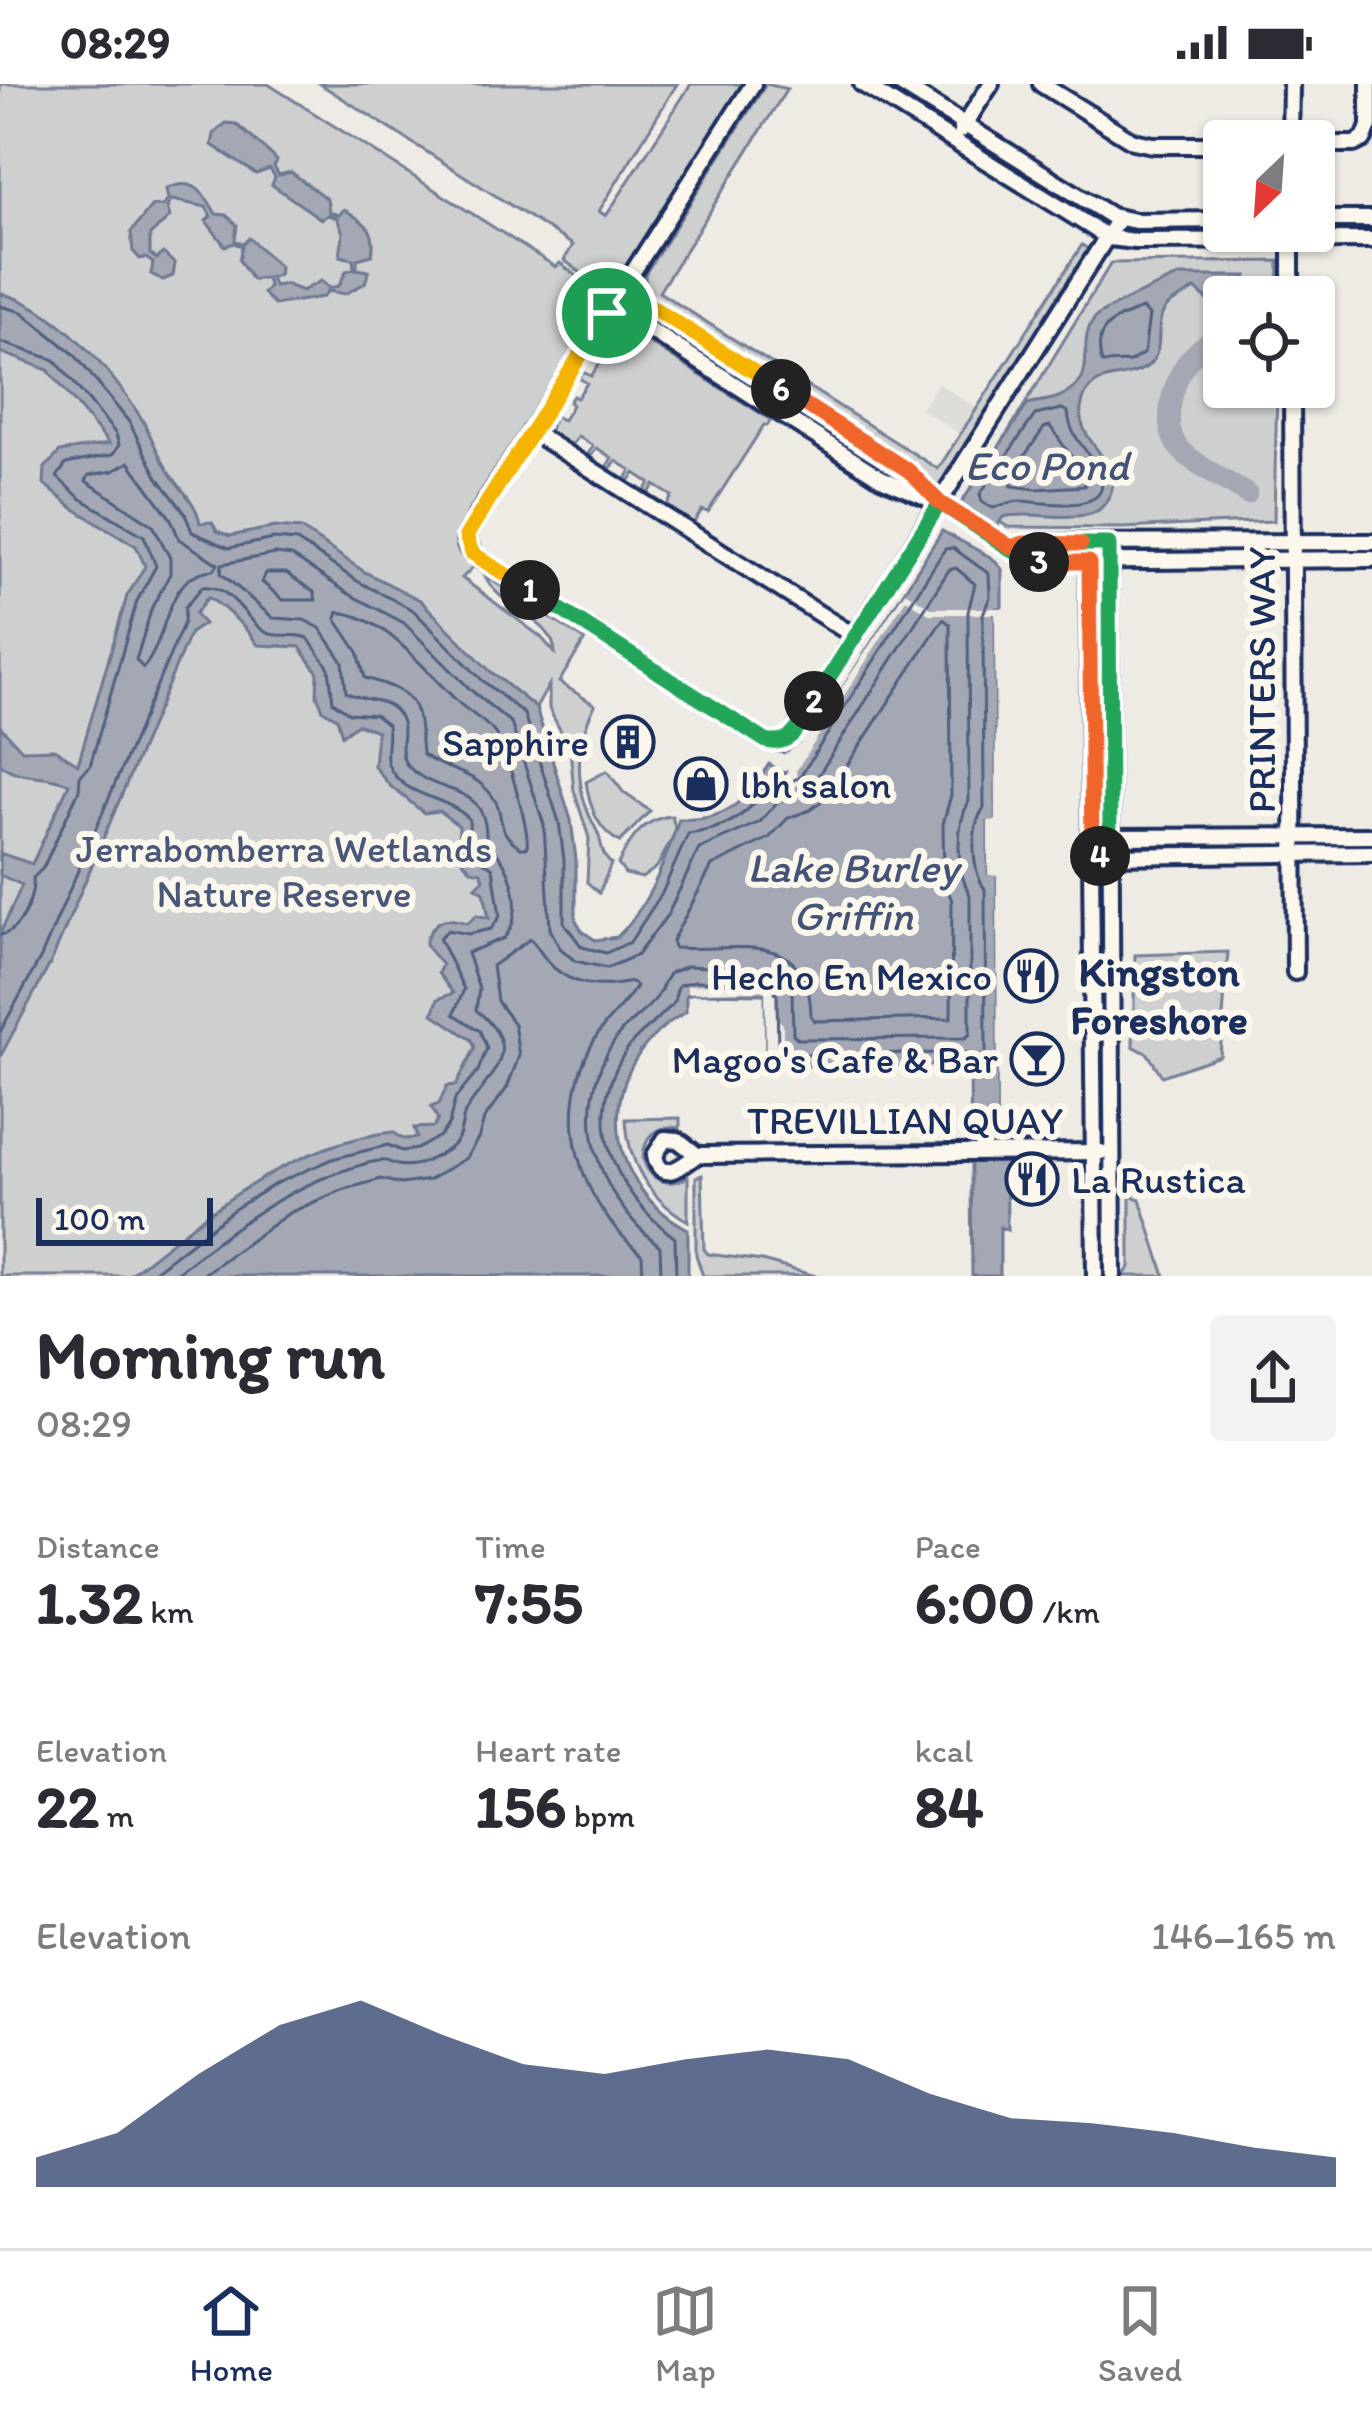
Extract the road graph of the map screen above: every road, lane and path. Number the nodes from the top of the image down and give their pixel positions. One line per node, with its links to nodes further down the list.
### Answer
1 (753, 84): 21 (street)
2 (862, 84): 10 (street)
3 (900, 84): 9 (street)
4 (991, 84): 9 (street)
5 (1041, 84): 11 (street)
6 (1291, 84): 8 (street)
7 (1369, 84): 12 (street)
8 (1290, 120)
9 (964, 125): 10 (street); 13 (street)
10 (954, 142): 17 (street)
11 (1203, 144)
12 (1335, 144)
13 (1118, 219): 15 (street); 17 (street)
14 (1335, 219): 16 (street)
15 (1203, 220)
16 (1372, 220)
17 (1109, 238): 19 (street); 25 (street)
18 (1335, 238): 20 (street)
19 (1203, 239)
20 (1372, 240)
21 (622, 288): 22 (street); 25 (street)
22 (611, 305): 24 (street); 25 (street)
23 (1292, 408): 26 (street, PRINTERS WAY)
24 (531, 431): 35 (street); 35 (street)
25 (940, 503): 30 (street); 35 (street)
26 (1293, 542): 27 (street); 29 (street); 31 (street, PRINTERS WAY)
27 (1372, 542)
28 (1088, 544): 29 (street); 30 (street); 33 (street)
29 (1109, 544): 34 (street)
30 (1011, 547): 33 (street)
31 (1293, 559): 32 (street); 34 (street); 36 (street, PRINTERS WAY)
32 (1372, 559)
33 (1089, 562): 34 (street); 38 (street)
34 (1109, 562): 39 (street)
35 (857, 634)
36 (1294, 836): 37 (street); 39 (street); 41 (street, PRINTERS WAY)
37 (1372, 836)
38 (1092, 837): 39 (street); 42 (street)
39 (1110, 837): 43 (street)
40 (1372, 853): 41 (street)
41 (1295, 855): 43 (street); 44 (street, PRINTERS WAY)
42 (1092, 856): 43 (street); 45 (street)
43 (1110, 856): 46 (street)
44 (1295, 972)
45 (1094, 1152): 46 (street, TREVILLIAN QUAY); 47 (street, TREVILLIAN QUAY); 49 (street)
46 (1112, 1152): 48 (street)
47 (698, 1155)
48 (1113, 1275)
49 (1095, 1276)

